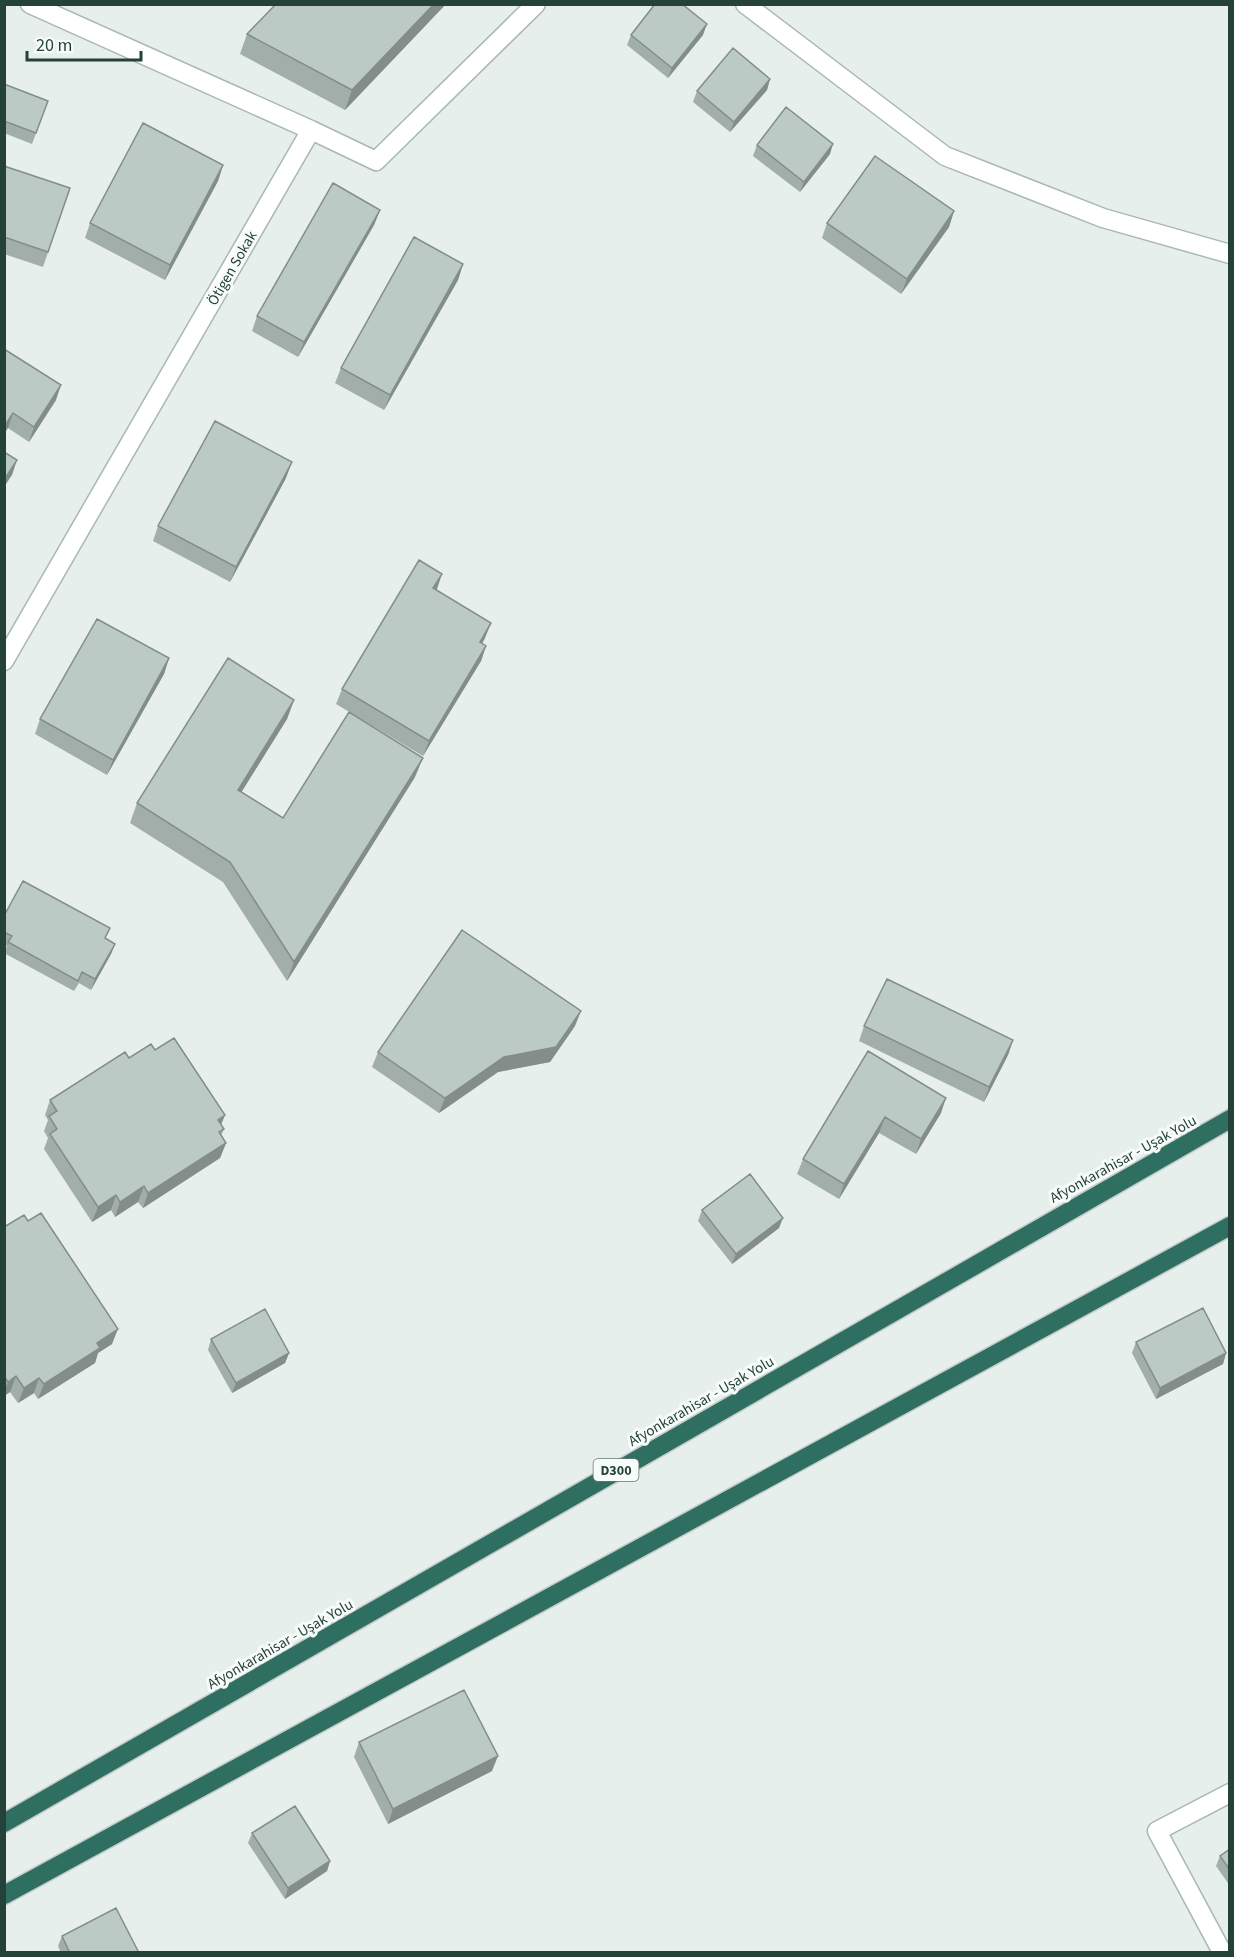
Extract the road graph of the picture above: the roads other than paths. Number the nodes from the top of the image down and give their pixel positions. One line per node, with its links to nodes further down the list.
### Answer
1 (30, 4): 4 (street)
2 (536, 4): 4 (street)
3 (745, 4): 5 (street)
4 (311, 130): 6 (street, Ötigen Sokak)
5 (1230, 254)
6 (4, 661)
7 (1230, 1119): 10 (highway, Afyonkarahisar - Uşak Yolu / D300)
8 (1230, 1226): 11 (highway)
9 (1230, 1793): 12 (street)
10 (4, 1823)
11 (4, 1894)
12 (1222, 1953)

